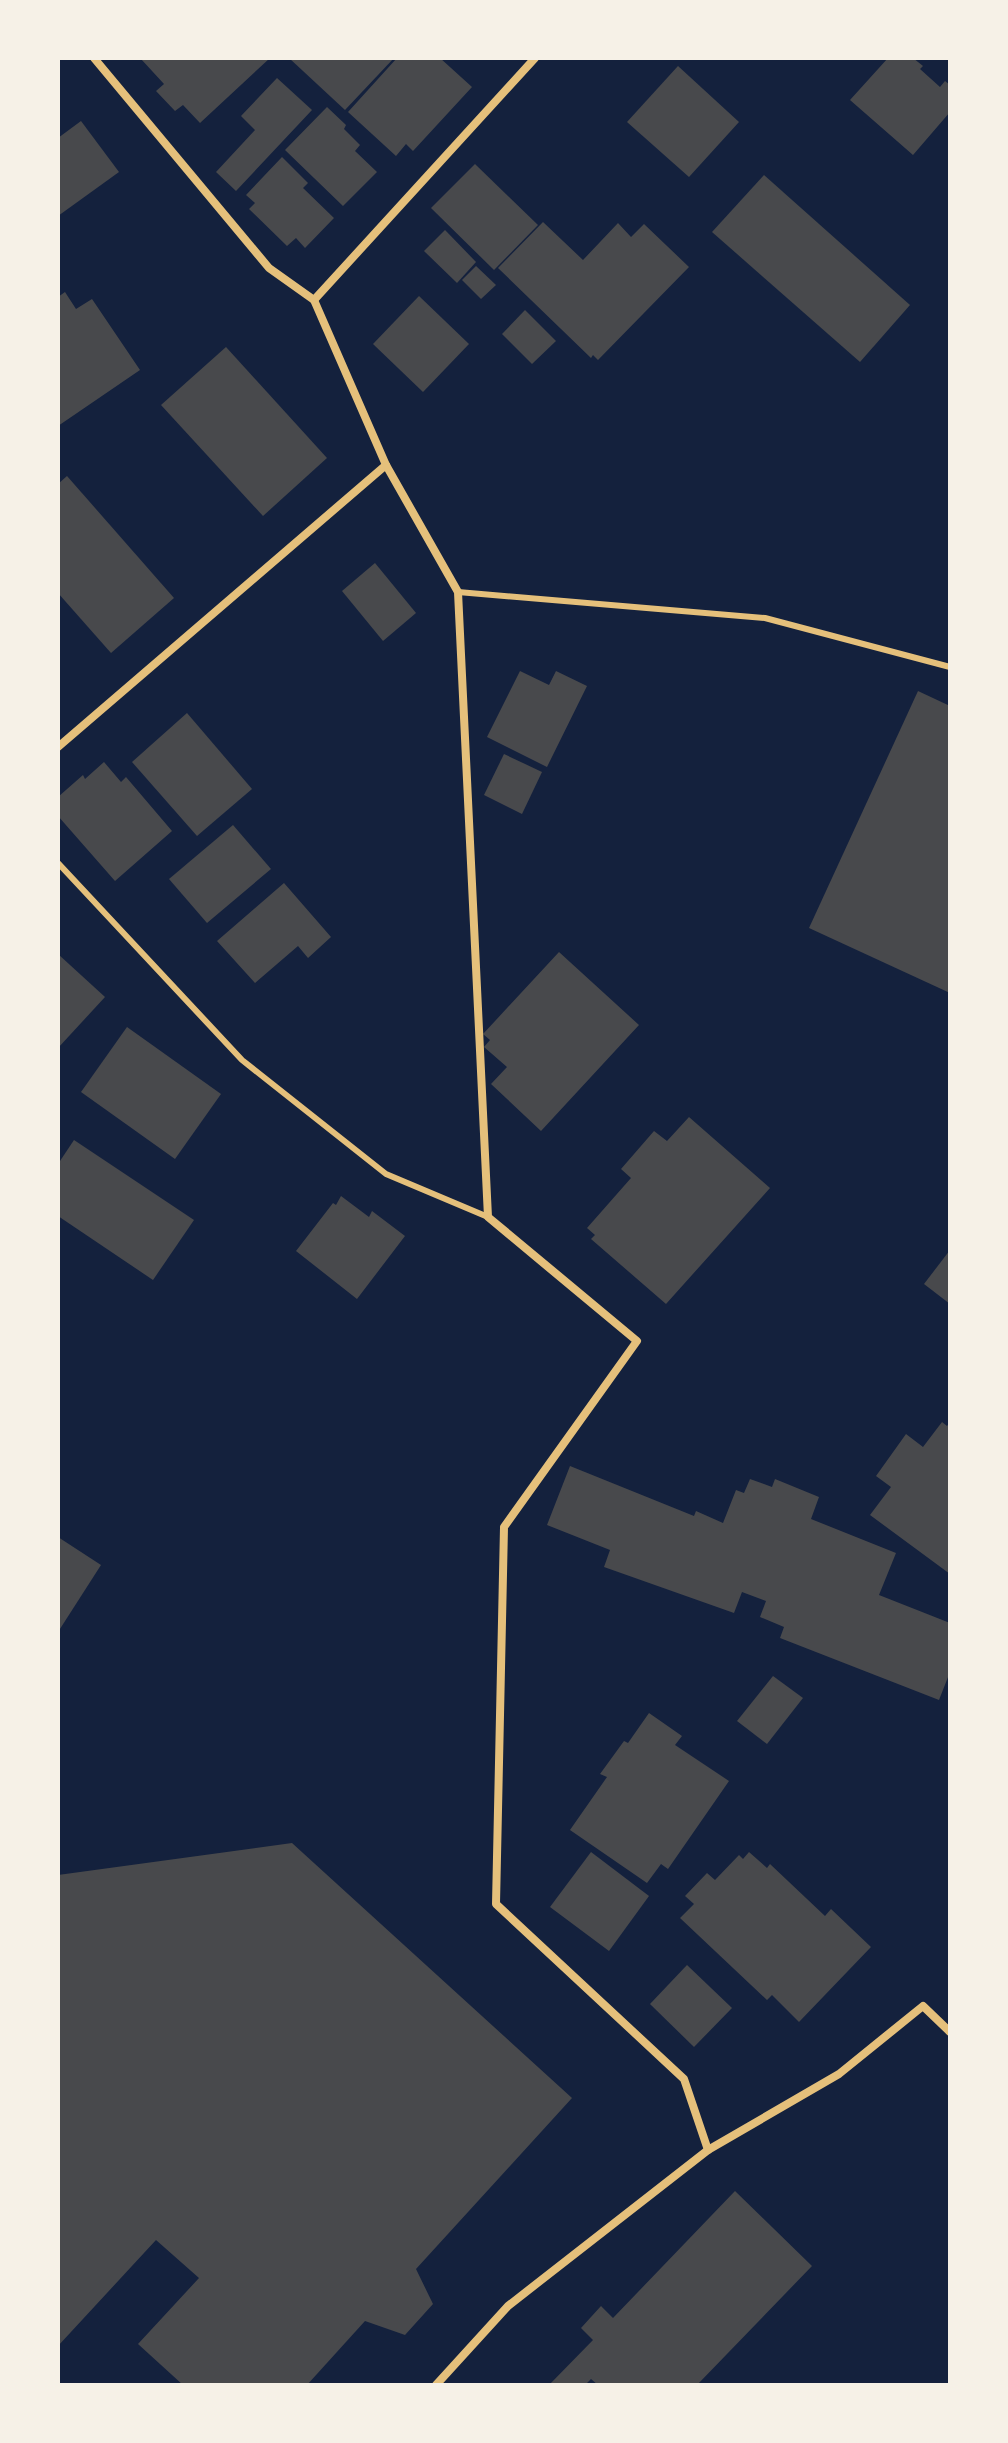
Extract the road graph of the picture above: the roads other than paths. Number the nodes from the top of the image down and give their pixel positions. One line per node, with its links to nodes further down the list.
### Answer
1 (94, 58): 3 (street)
2 (535, 58): 3 (street)
3 (314, 300): 4 (street)
4 (386, 465): 5 (street); 7 (street)
5 (458, 592): 6 (lane); 9 (street)
6 (950, 667)
7 (58, 747)
8 (58, 863): 9 (lane)
9 (488, 1217): 11 (street)
10 (950, 2032): 11 (street)
11 (708, 2150): 12 (street)
12 (436, 2385)

